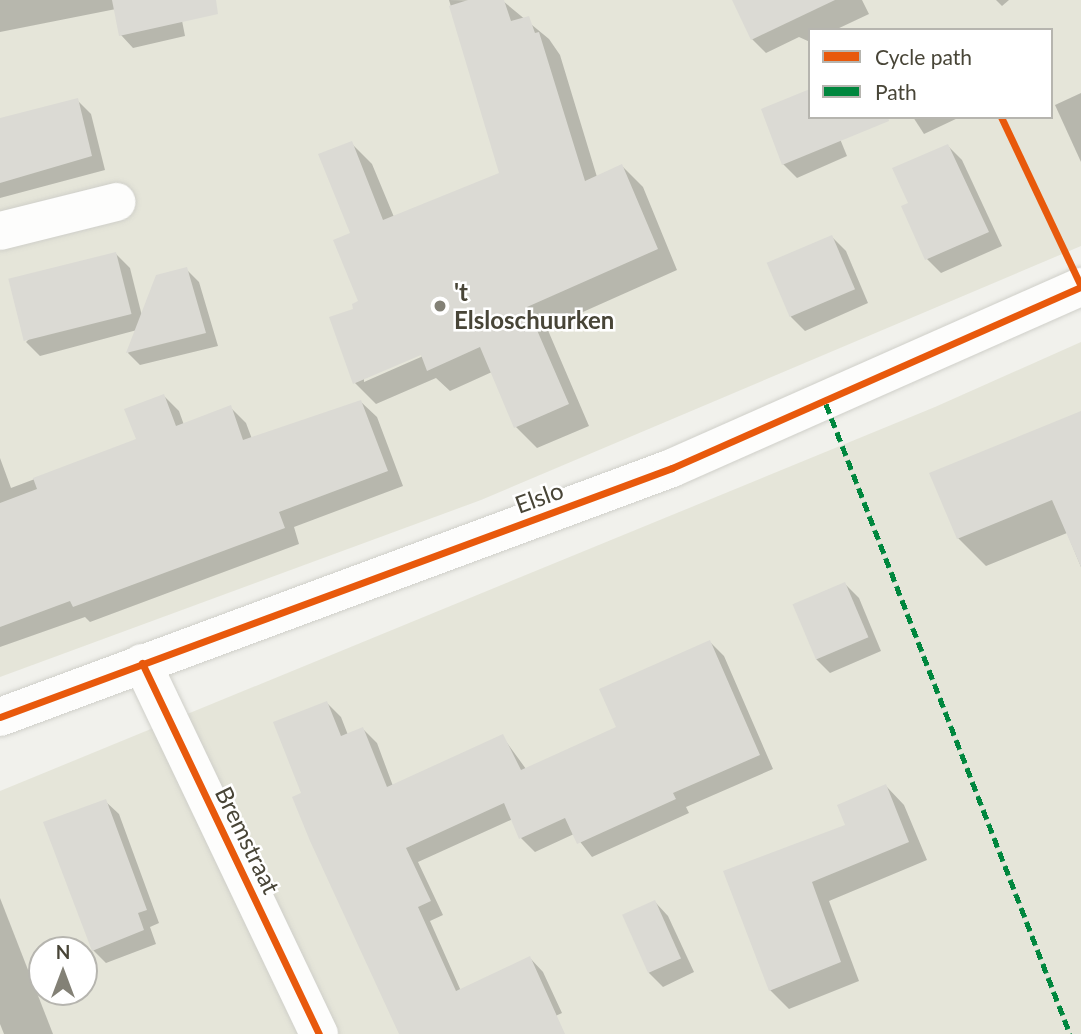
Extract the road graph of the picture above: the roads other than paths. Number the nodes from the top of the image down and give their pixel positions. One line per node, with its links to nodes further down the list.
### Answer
1 (116, 202): 2 (street)
2 (0, 231)
3 (1081, 287): 4 (street, Elslo)
4 (142, 663): 5 (street, Elslo); 6 (street, Bremstraat)
5 (0, 717)
6 (319, 1034)

